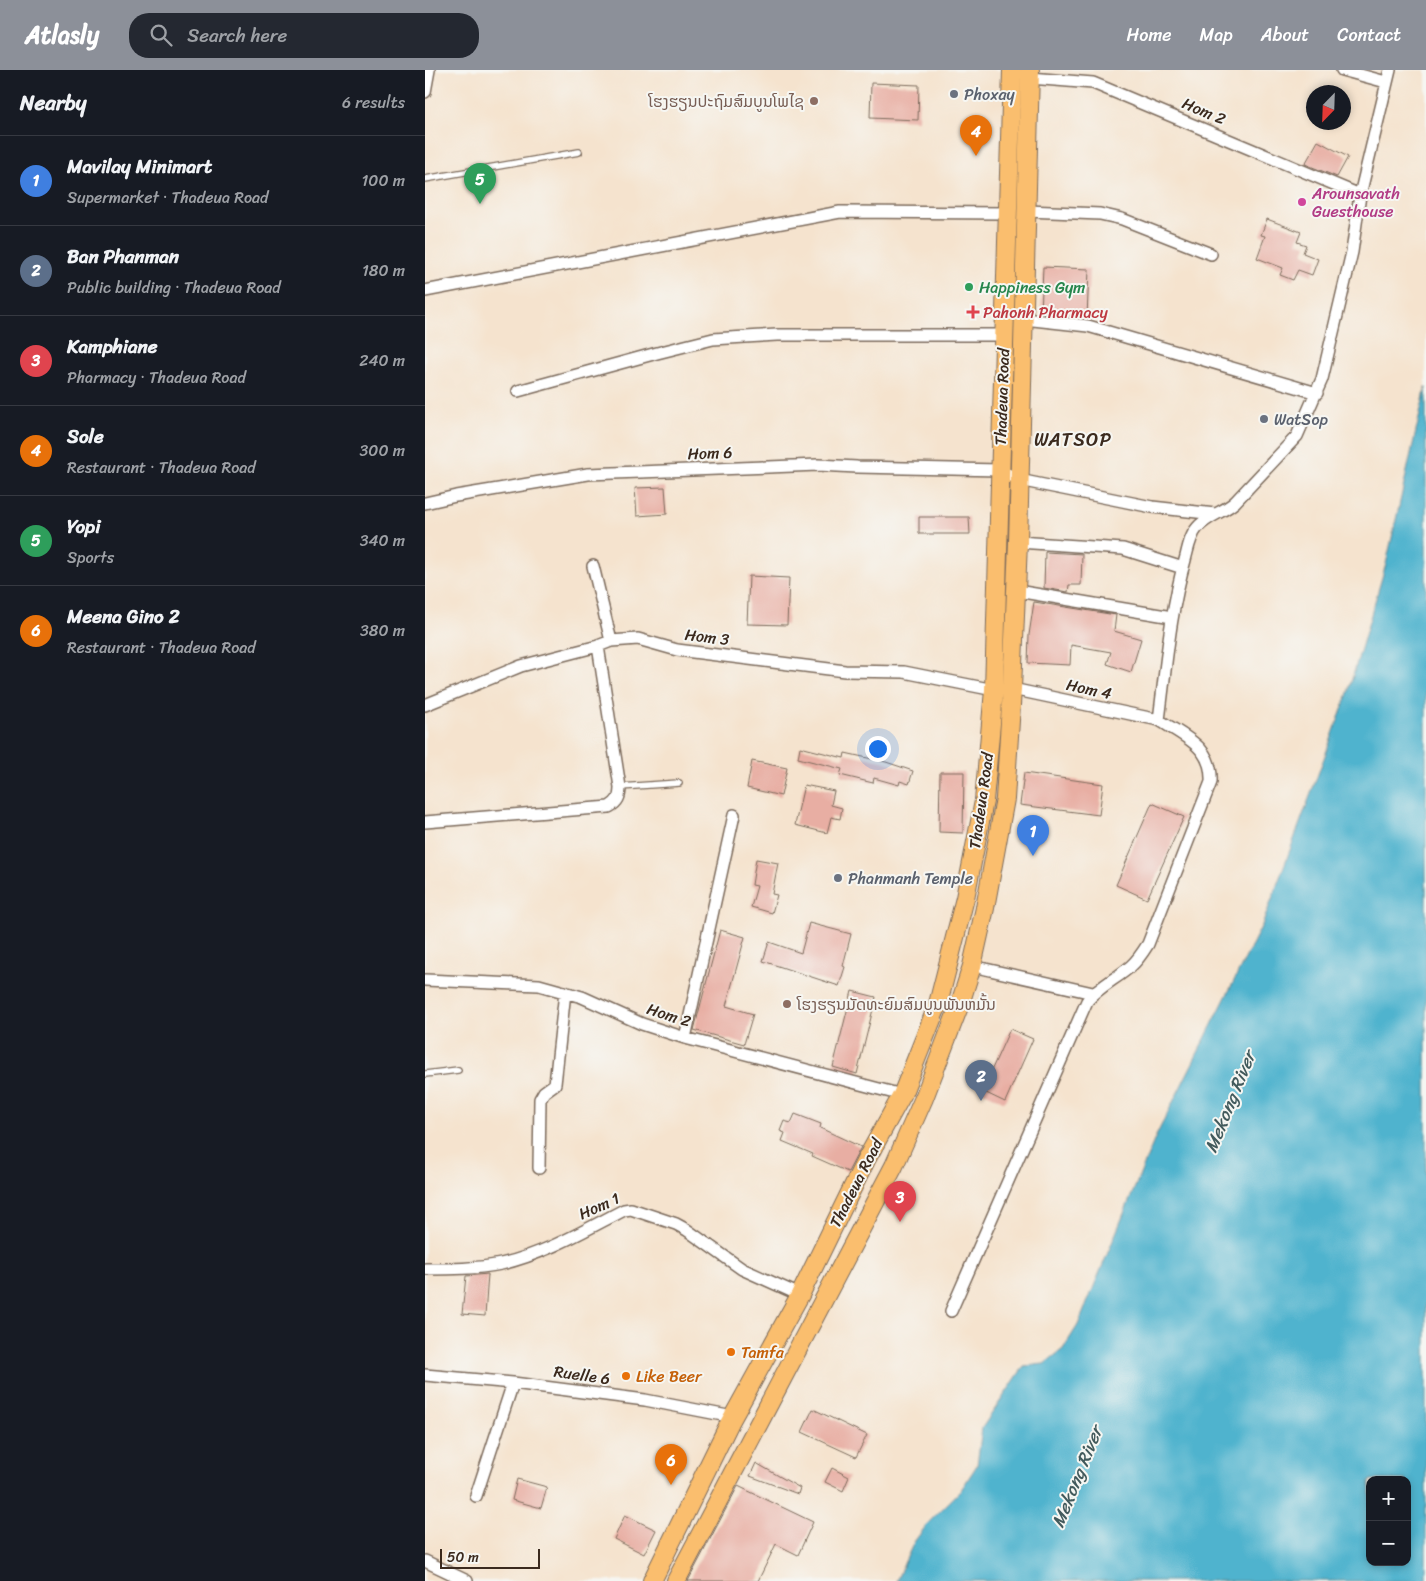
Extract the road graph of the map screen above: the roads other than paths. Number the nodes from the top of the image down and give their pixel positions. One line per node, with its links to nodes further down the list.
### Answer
1 (1012, 70): 12 (main road, Thadeua Road)
2 (1342, 70): 6 (street)
3 (1390, 70): 6 (street)
4 (427, 72): 7 (street)
5 (1030, 74): 10 (street, Hom 2); 11 (main road, Thadeua Road)
6 (1386, 82): 10 (street)
7 (425, 92)
8 (579, 152): 9 (lane)
9 (425, 179)
10 (1360, 196): 18 (street)
11 (1027, 211): 13 (street); 15 (main road, Thadeua Road)
12 (1008, 213): 14 (street); 16 (main road, Thadeua Road)
13 (1211, 254)
14 (425, 291)
15 (1024, 319): 18 (street); 20 (main road, Thadeua Road)
16 (1004, 335): 17 (street); 19 (main road, Thadeua Road)
17 (518, 391)
18 (1317, 393): 22 (street)
19 (1000, 470): 20 (street); 21 (street, Hom 6); 31 (main road, Thadeua Road)
20 (1019, 480): 22 (street); 23 (main road, Thadeua Road)
21 (425, 503)
22 (1215, 514): 25 (street)
23 (1018, 542): 25 (street); 26 (main road, Thadeua Road)
24 (593, 566): 28 (street)
25 (1183, 568): 27 (street)
26 (1017, 591): 27 (street); 30 (main road, Thadeua Road)
27 (1172, 617): 33 (street)
28 (611, 641): 29 (street, Hom 3); 31 (street, Hom 3)
29 (598, 646): 32 (street, Hom 3); 35 (street)
30 (1012, 689): 33 (street, Hom 4); 38 (main road, Thadeua Road)
31 (994, 690): 45 (main road, Thadeua Road)
32 (425, 704)
33 (1159, 720): 41 (street)
34 (679, 783): 35 (lane)
35 (621, 787): 37 (street)
36 (734, 815): 42 (street)
37 (425, 822)
38 (972, 966): 41 (street); 53 (main road, Thadeua Road)
39 (425, 980): 40 (street, Hom 2)
40 (565, 992): 42 (street, Hom 2); 46 (street)
41 (1093, 993): 49 (street)
42 (685, 1038): 45 (street, Hom 2)
43 (458, 1070): 44 (lane)
44 (425, 1074)
45 (902, 1095): 48 (main road, Thadeua Road)
46 (539, 1168)
47 (425, 1269): 48 (street, Hom 1)
48 (800, 1295): 52 (main road, Thadeua Road)
49 (951, 1311)
50 (425, 1375): 51 (street, Ruelle 6)
51 (513, 1382): 52 (street, Ruelle 6); 54 (street)
52 (731, 1420): 53 (main road); 57 (main road, Thadeua Road)
53 (753, 1434): 58 (main road, Thadeua Road)
54 (476, 1496)
55 (425, 1561): 56 (street)
56 (467, 1581)
57 (652, 1581)
58 (676, 1581)

